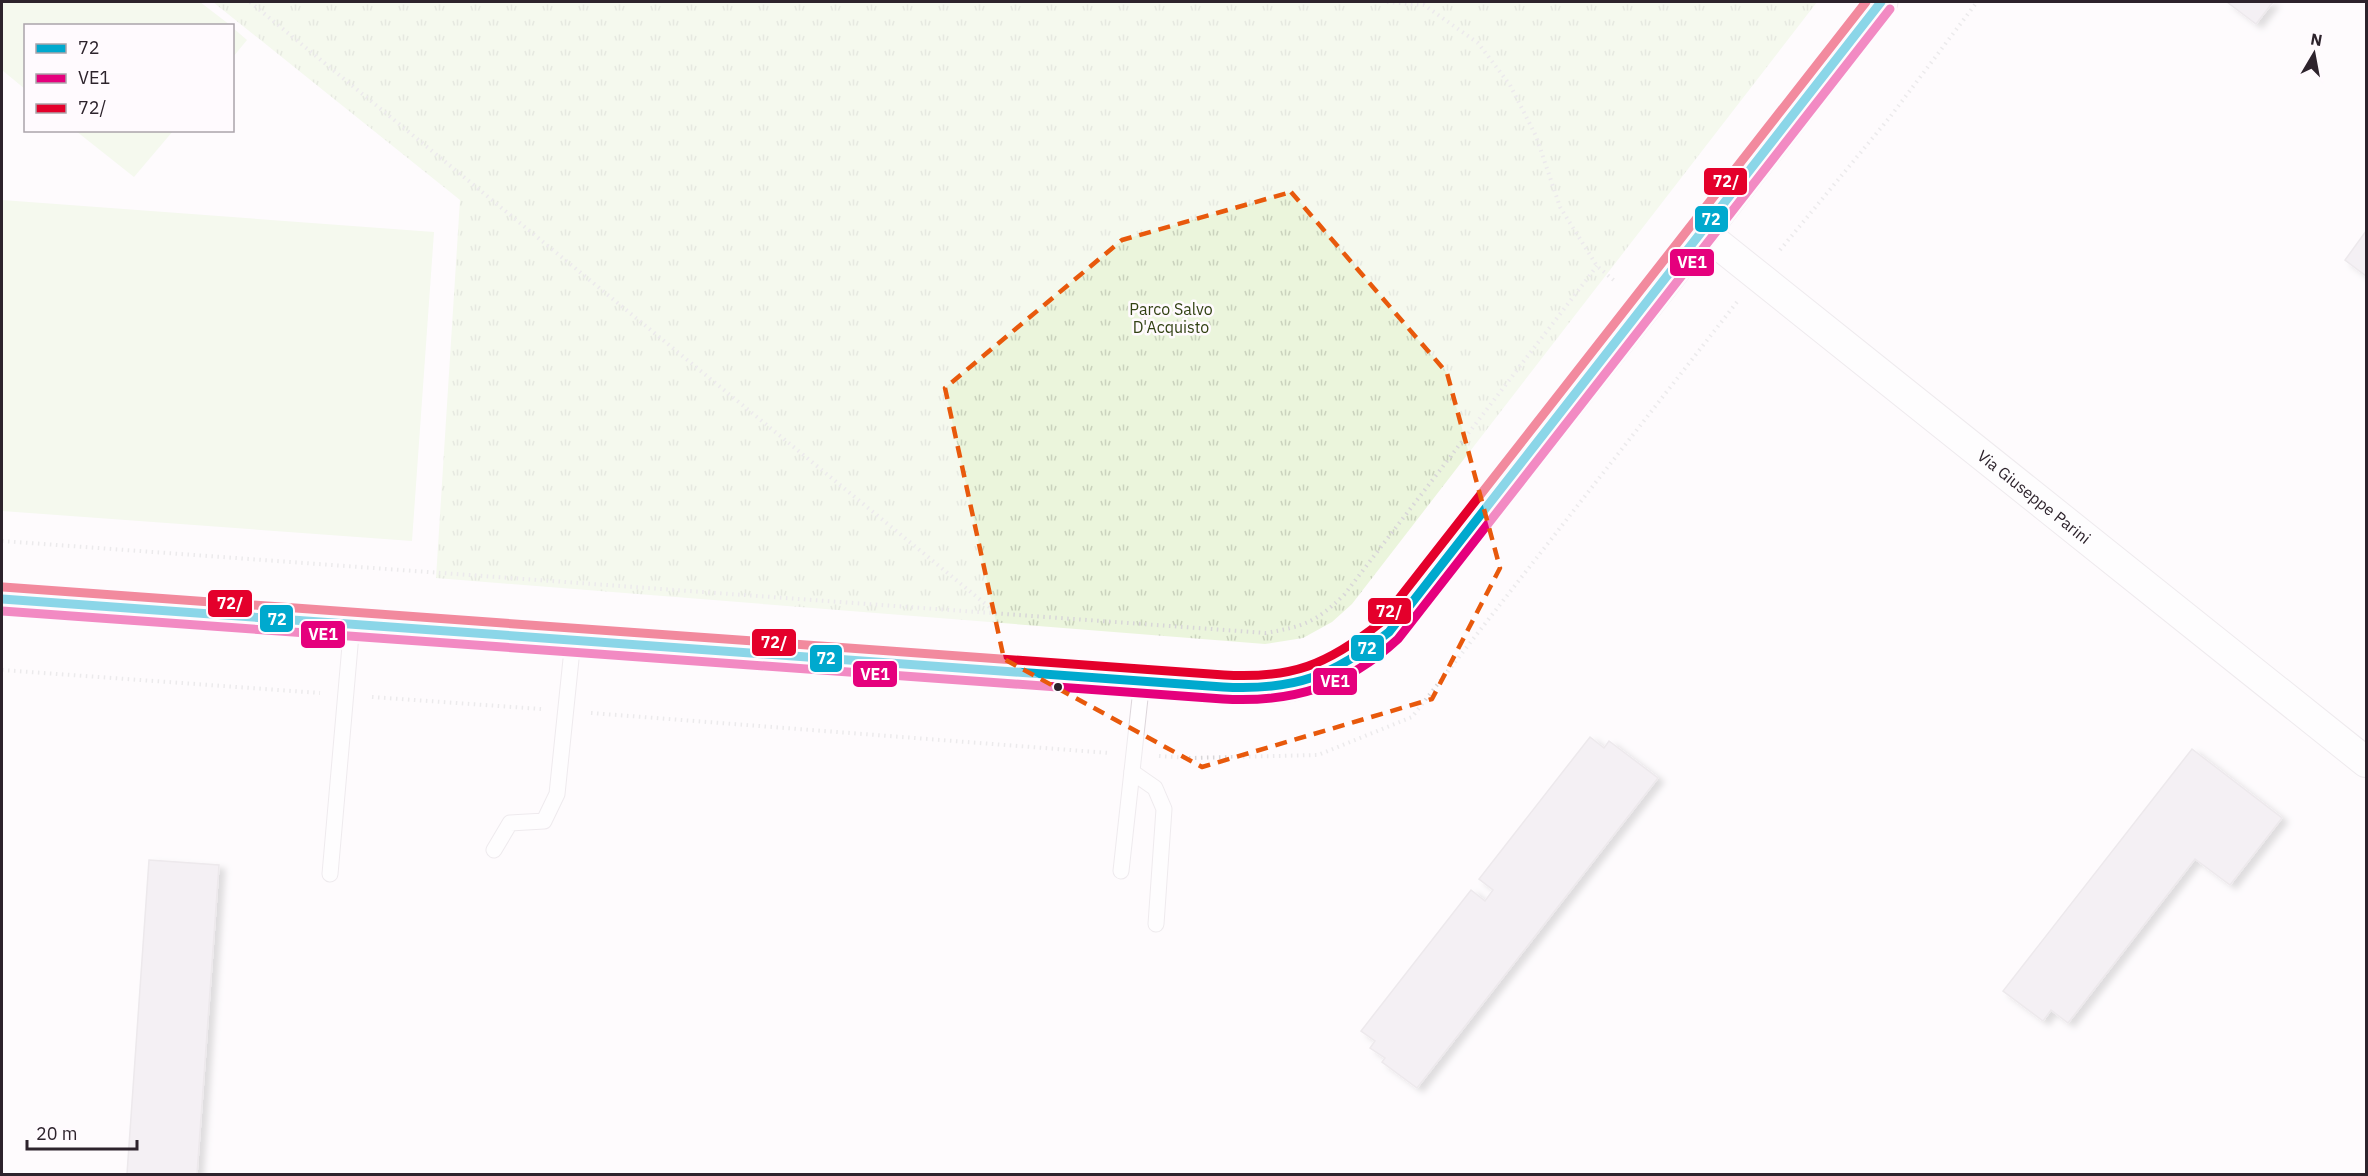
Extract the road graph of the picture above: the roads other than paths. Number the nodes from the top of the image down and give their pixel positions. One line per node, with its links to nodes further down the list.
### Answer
1 (1881, 2): 2 (street)
2 (1703, 232): 6 (street); 7 (street, Via Giuseppe Parini)
3 (2, 599): 4 (street)
4 (352, 623): 5 (street); 11 (lane)
5 (573, 640): 6 (street); 9 (lane)
6 (1142, 680): 8 (lane)
7 (2367, 762)
8 (1132, 772): 10 (lane); 12 (lane)
9 (494, 850)
10 (1121, 871)
11 (330, 874)
12 (1156, 924)

